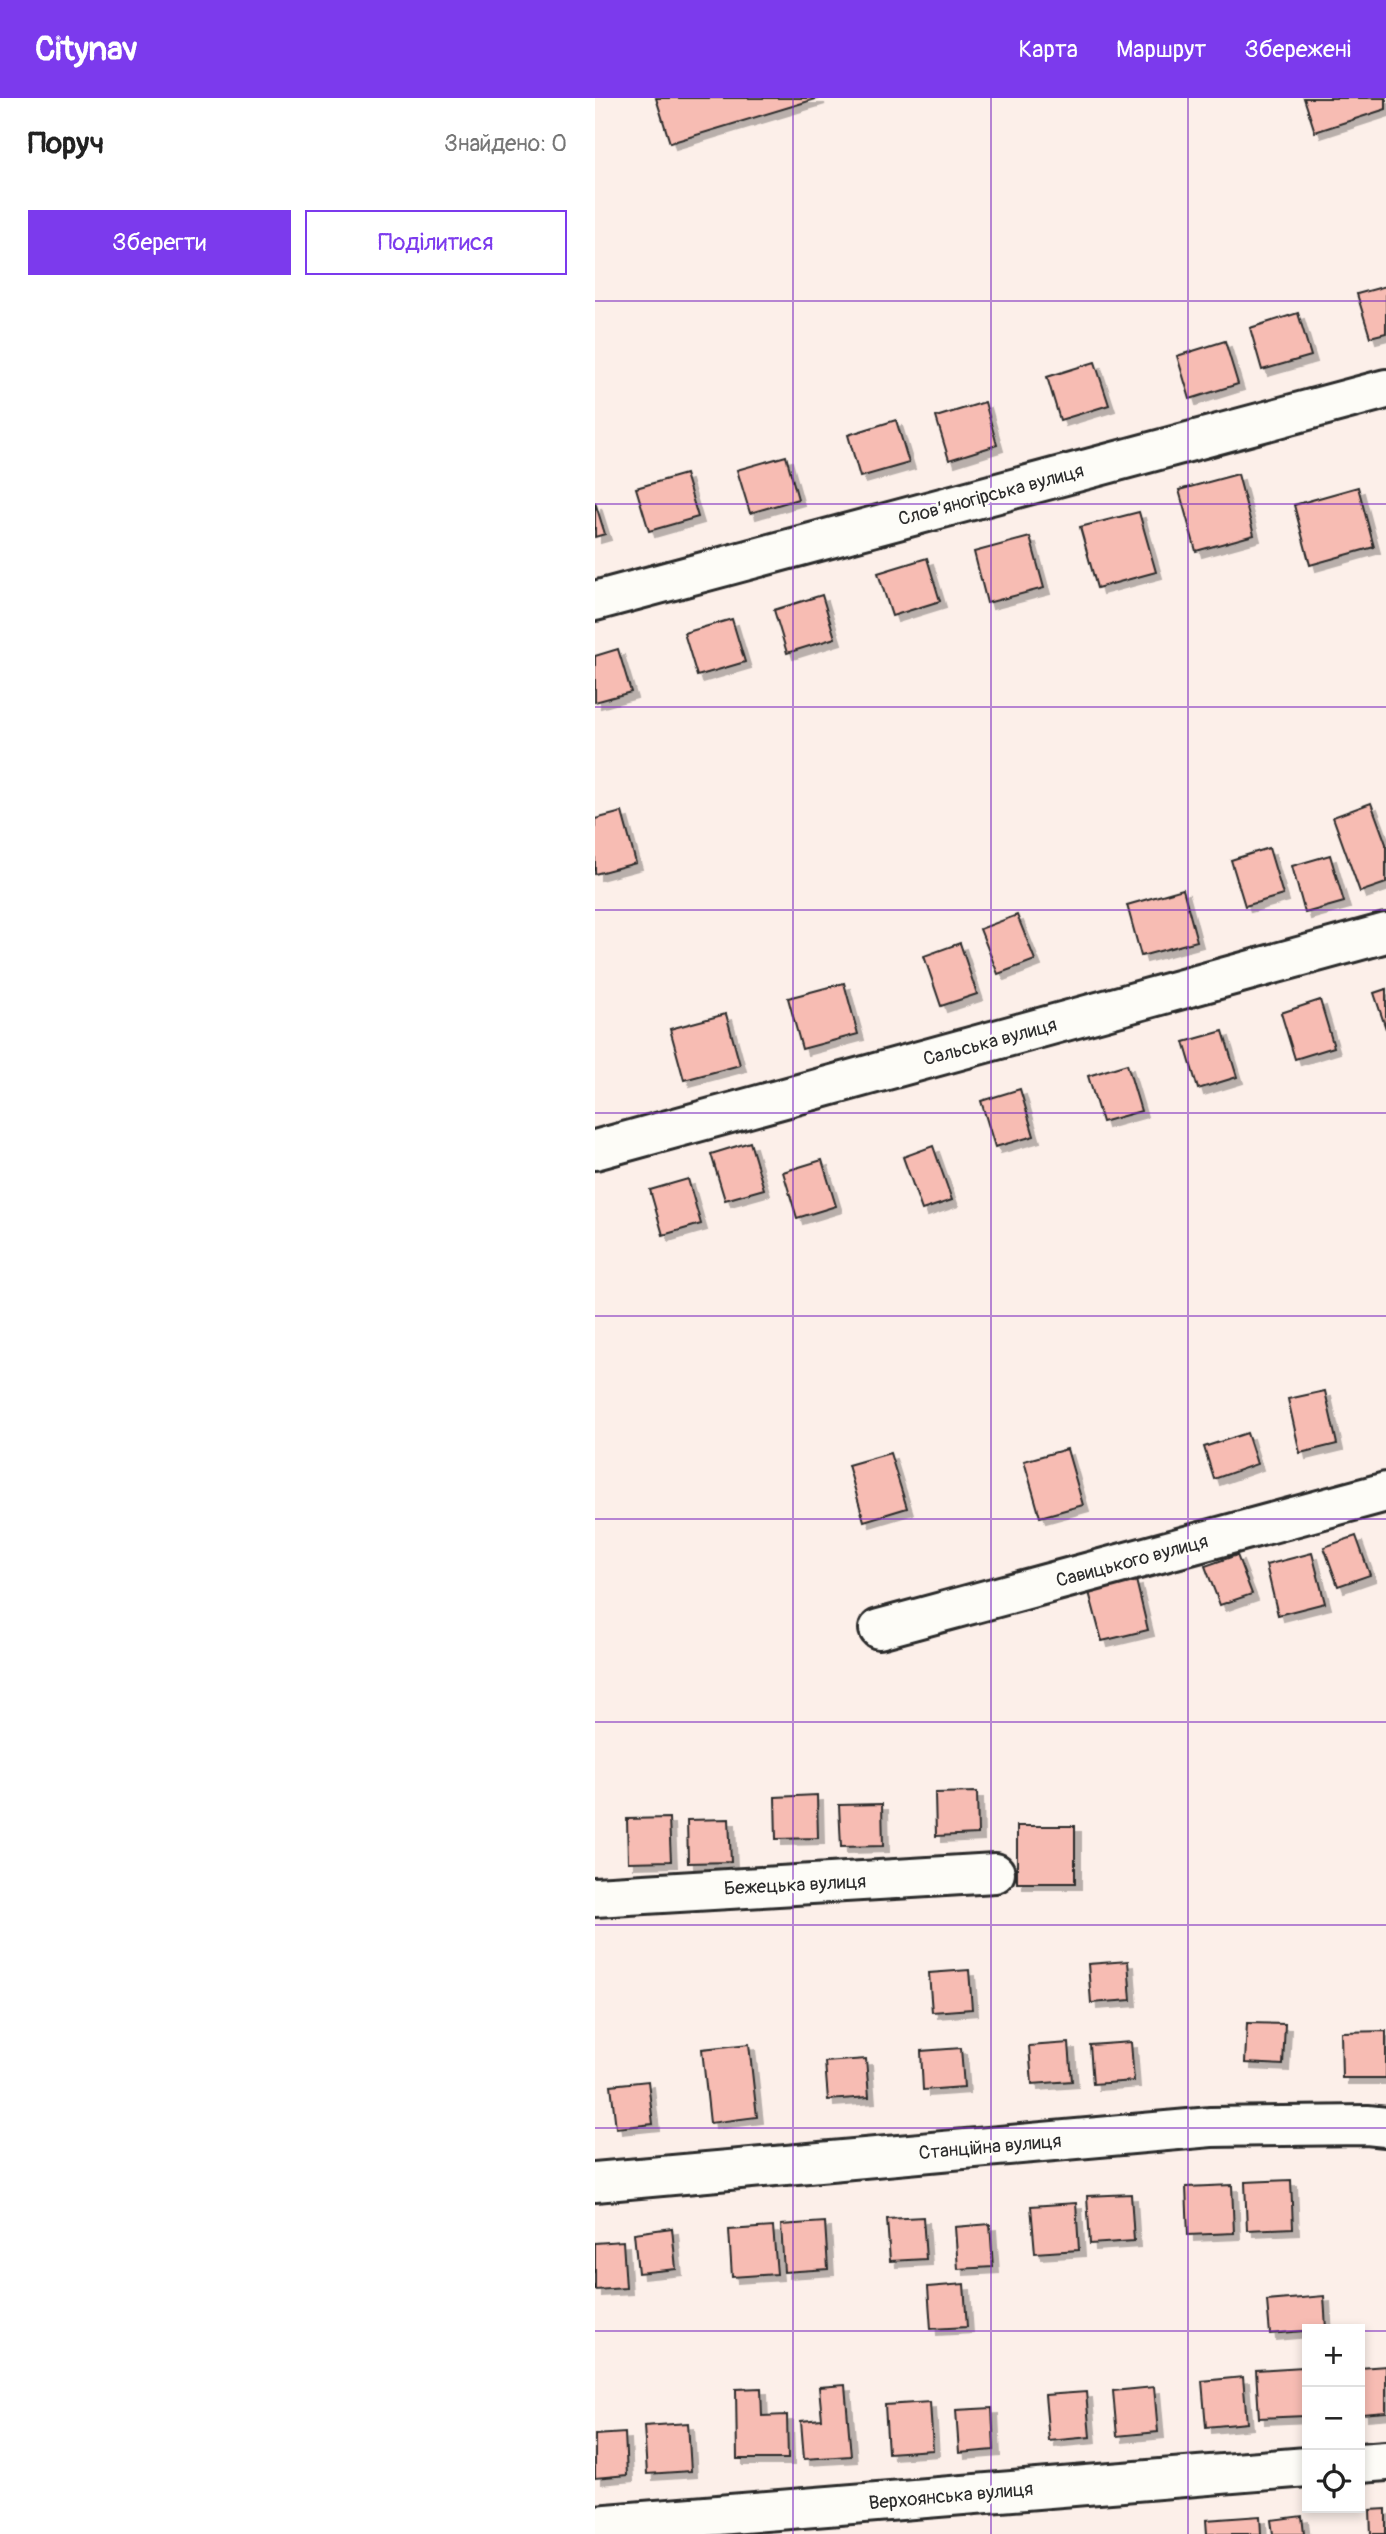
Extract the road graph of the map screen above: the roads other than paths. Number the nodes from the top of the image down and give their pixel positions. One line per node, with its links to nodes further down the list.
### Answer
1 (1386, 389): 2 (street, Слов’яногірська вулиця)
2 (595, 601)
3 (1386, 933): 4 (street, Сальська вулиця)
4 (597, 1140)
5 (1386, 1492): 6 (street, Савицького вулиця)
6 (879, 1629)
7 (996, 1873): 8 (street, Бежецька вулиця)
8 (595, 1897)
9 (1386, 2127): 10 (street, Станційна вулиця)
10 (595, 2182)
11 (1386, 2460): 12 (street)
12 (1365, 2462)
13 (1302, 2467): 14 (street, Верхоянська вулиця)
14 (595, 2525)

